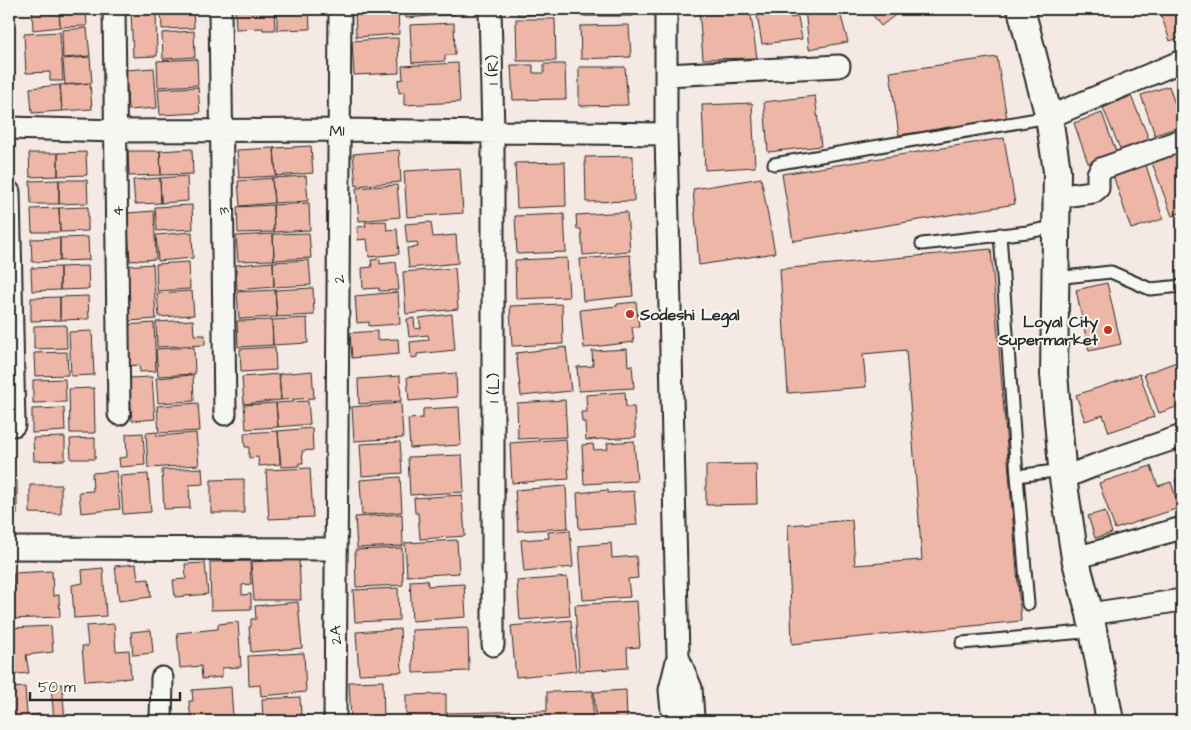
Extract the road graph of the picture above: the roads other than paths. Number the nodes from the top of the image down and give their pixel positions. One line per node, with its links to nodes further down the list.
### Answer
1 (114, 9): 14 (street, 4)
2 (220, 9): 12 (street, 3)
3 (340, 9): 13 (street, 2)
4 (490, 9): 15 (street, 1 (R))
5 (666, 9): 9 (street)
6 (1021, 9): 10 (street)
7 (1182, 61): 10 (street)
8 (839, 66): 9 (street)
9 (667, 75): 16 (street)
10 (1049, 117): 18 (lane); 20 (street)
11 (9, 128): 14 (street, M1)
12 (222, 130): 13 (street, M1); 14 (street, M1); 27 (street, 3)
13 (339, 130): 15 (street, M1); 34 (street, 2)
14 (116, 131): 26 (street, 4)
15 (493, 132): 16 (street, M1); 40 (street, 1 (L))
16 (666, 134): 41 (street)
17 (1182, 140): 20 (street)
18 (774, 164)
19 (9, 192): 28 (street)
20 (1056, 197): 21 (street)
21 (1055, 227): 22 (lane); 24 (street)
22 (1000, 234): 23 (lane); 31 (lane)
23 (922, 244)
24 (1055, 278): 25 (lane); 30 (street)
25 (1182, 286)
26 (119, 414)
27 (226, 414)
28 (14, 425)
29 (1182, 436): 30 (street)
30 (1062, 474): 31 (lane); 35 (street)
31 (1017, 476): 37 (lane)
32 (1182, 528): 35 (street)
33 (9, 548): 34 (street)
34 (336, 549): 44 (street, 2A)
35 (1075, 558): 38 (street)
36 (1182, 600): 38 (street)
37 (1028, 604)
38 (1092, 623): 39 (lane); 47 (street)
39 (962, 643)
40 (493, 645)
41 (678, 657): 45 (street); 46 (street)
42 (162, 678): 43 (street)
43 (161, 721)
44 (335, 721)
45 (673, 721)
46 (691, 721)
47 (1110, 721)

